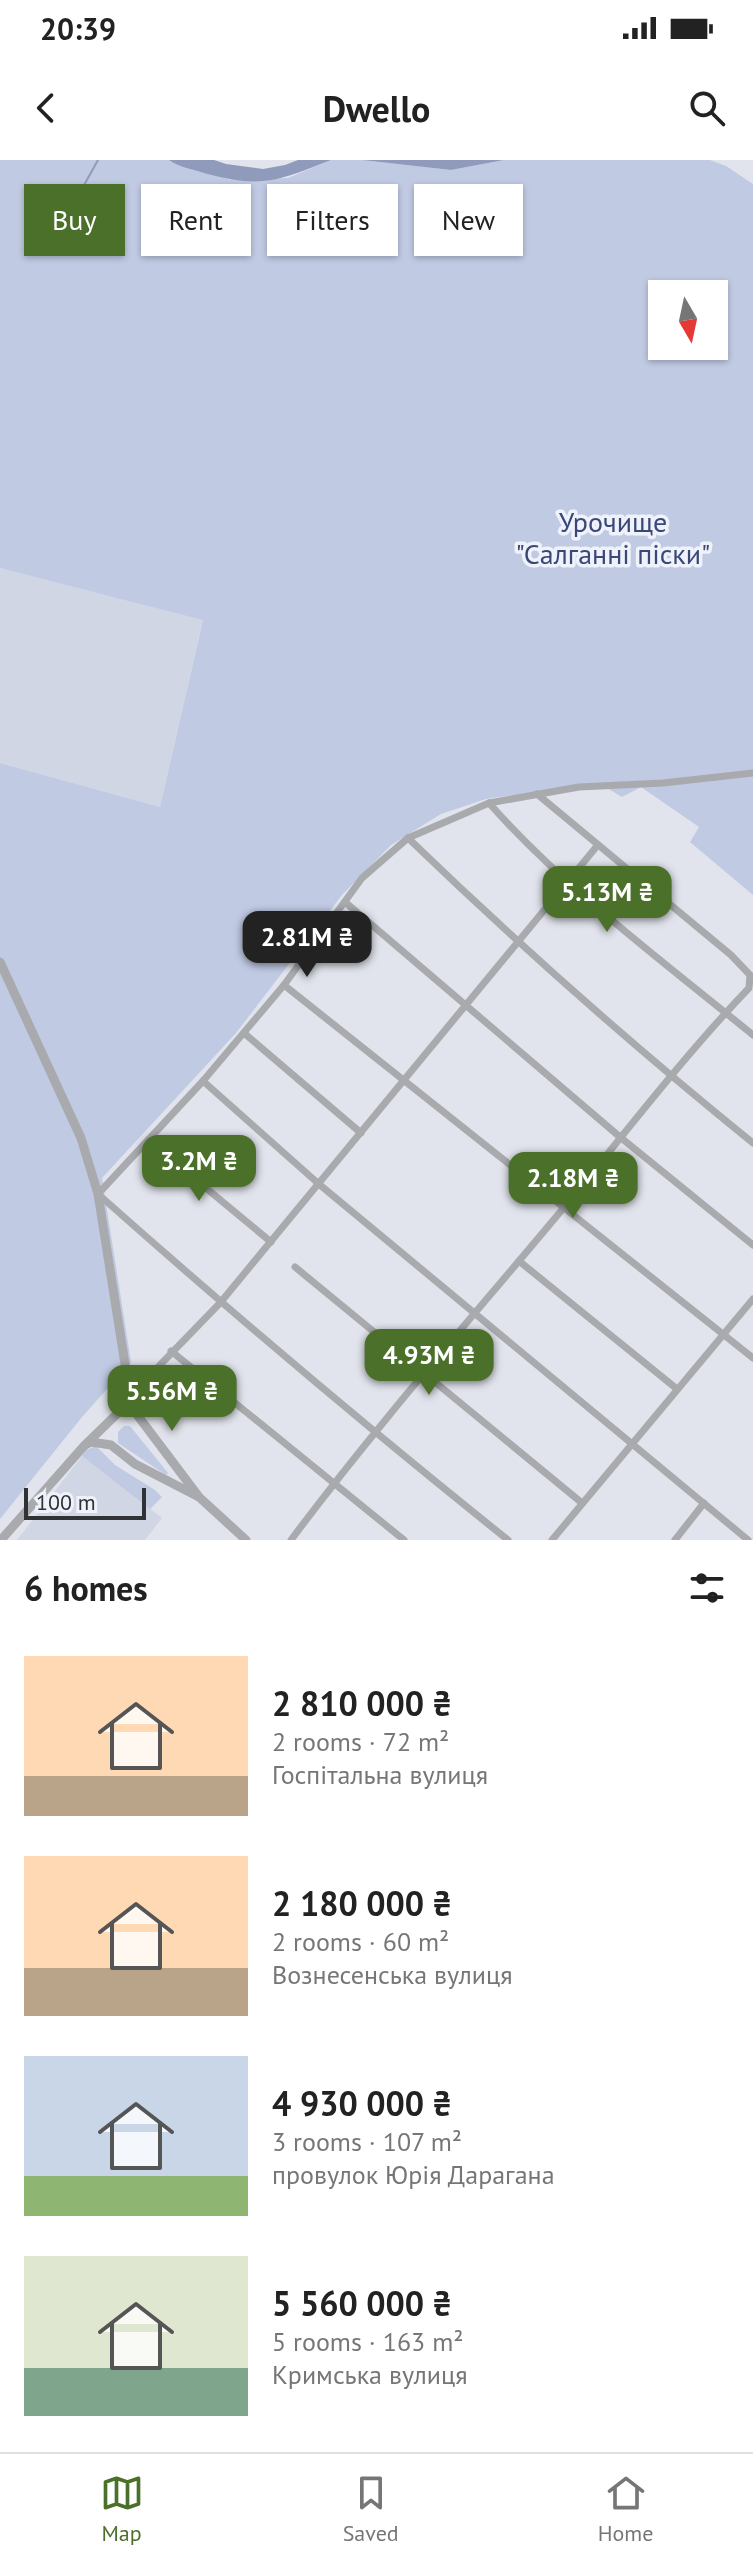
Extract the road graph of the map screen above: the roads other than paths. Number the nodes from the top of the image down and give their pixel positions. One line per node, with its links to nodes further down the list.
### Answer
1 (753, 773): 2 (street)
2 (537, 794): 3 (street); 5 (street)
3 (489, 803): 4 (street); 6 (street)
4 (408, 838): 7 (street); 8 (street)
5 (597, 846): 6 (street); 12 (street)
6 (568, 881): 8 (street); 12 (street)
7 (345, 902): 10 (street); 11 (street)
8 (518, 944): 11 (street); 15 (street)
9 (0, 962): 23 (street)
10 (284, 985): 13 (street); 16 (street)
11 (466, 1007): 16 (street); 19 (street)
12 (725, 1012): 14 (street); 15 (street)
13 (244, 1033): 17 (street); 18 (street)
14 (753, 1035)
15 (671, 1077): 19 (street); 21 (street)
16 (403, 1079): 18 (street); 24 (street)
17 (203, 1081): 20 (street); 22 (street)
18 (361, 1133): 22 (street)
19 (620, 1137): 24 (street); 26 (street)
20 (148, 1140): 23 (street); 25 (street)
21 (753, 1143)
22 (320, 1185): 25 (street); 31 (street)
23 (98, 1194): 30 (street); 37 (street)
24 (564, 1207): 27 (street); 32 (street)
25 (271, 1242): 30 (street)
26 (753, 1245)
27 (519, 1261): 31 (street); 36 (street)
28 (295, 1267): 35 (street)
29 (753, 1299): 32 (street)
30 (220, 1303): 33 (street); 40 (street)
31 (472, 1313): 35 (street); 41 (street)
32 (724, 1335): 34 (street); 36 (street)
33 (171, 1351): 37 (street); 45 (street)
34 (753, 1358)
35 (423, 1372): 40 (street); 48 (street)
36 (677, 1389): 41 (street)
37 (129, 1397): 38 (street); 39 (street)
38 (138, 1416): 39 (street); 44 (street)
39 (113, 1417): 42 (street); 43 (street)
40 (375, 1433): 45 (street); 55 (street)
41 (632, 1444): 48 (street); 49 (street)
42 (111, 1445): 43 (street); 46 (street)
43 (84, 1446): 51 (street)
44 (179, 1470): 46 (street); 47 (street)
45 (334, 1483): 50 (street); 54 (street)
46 (176, 1487): 47 (street)
47 (199, 1497): 52 (street)
48 (582, 1503): 56 (street)
49 (704, 1503): 57 (street); 58 (street)
50 (293, 1536): 53 (street)
51 (1, 1540)
52 (246, 1540)
53 (305, 1540)
54 (404, 1540)
55 (508, 1540)
56 (552, 1540)
57 (675, 1540)
58 (748, 1540)

